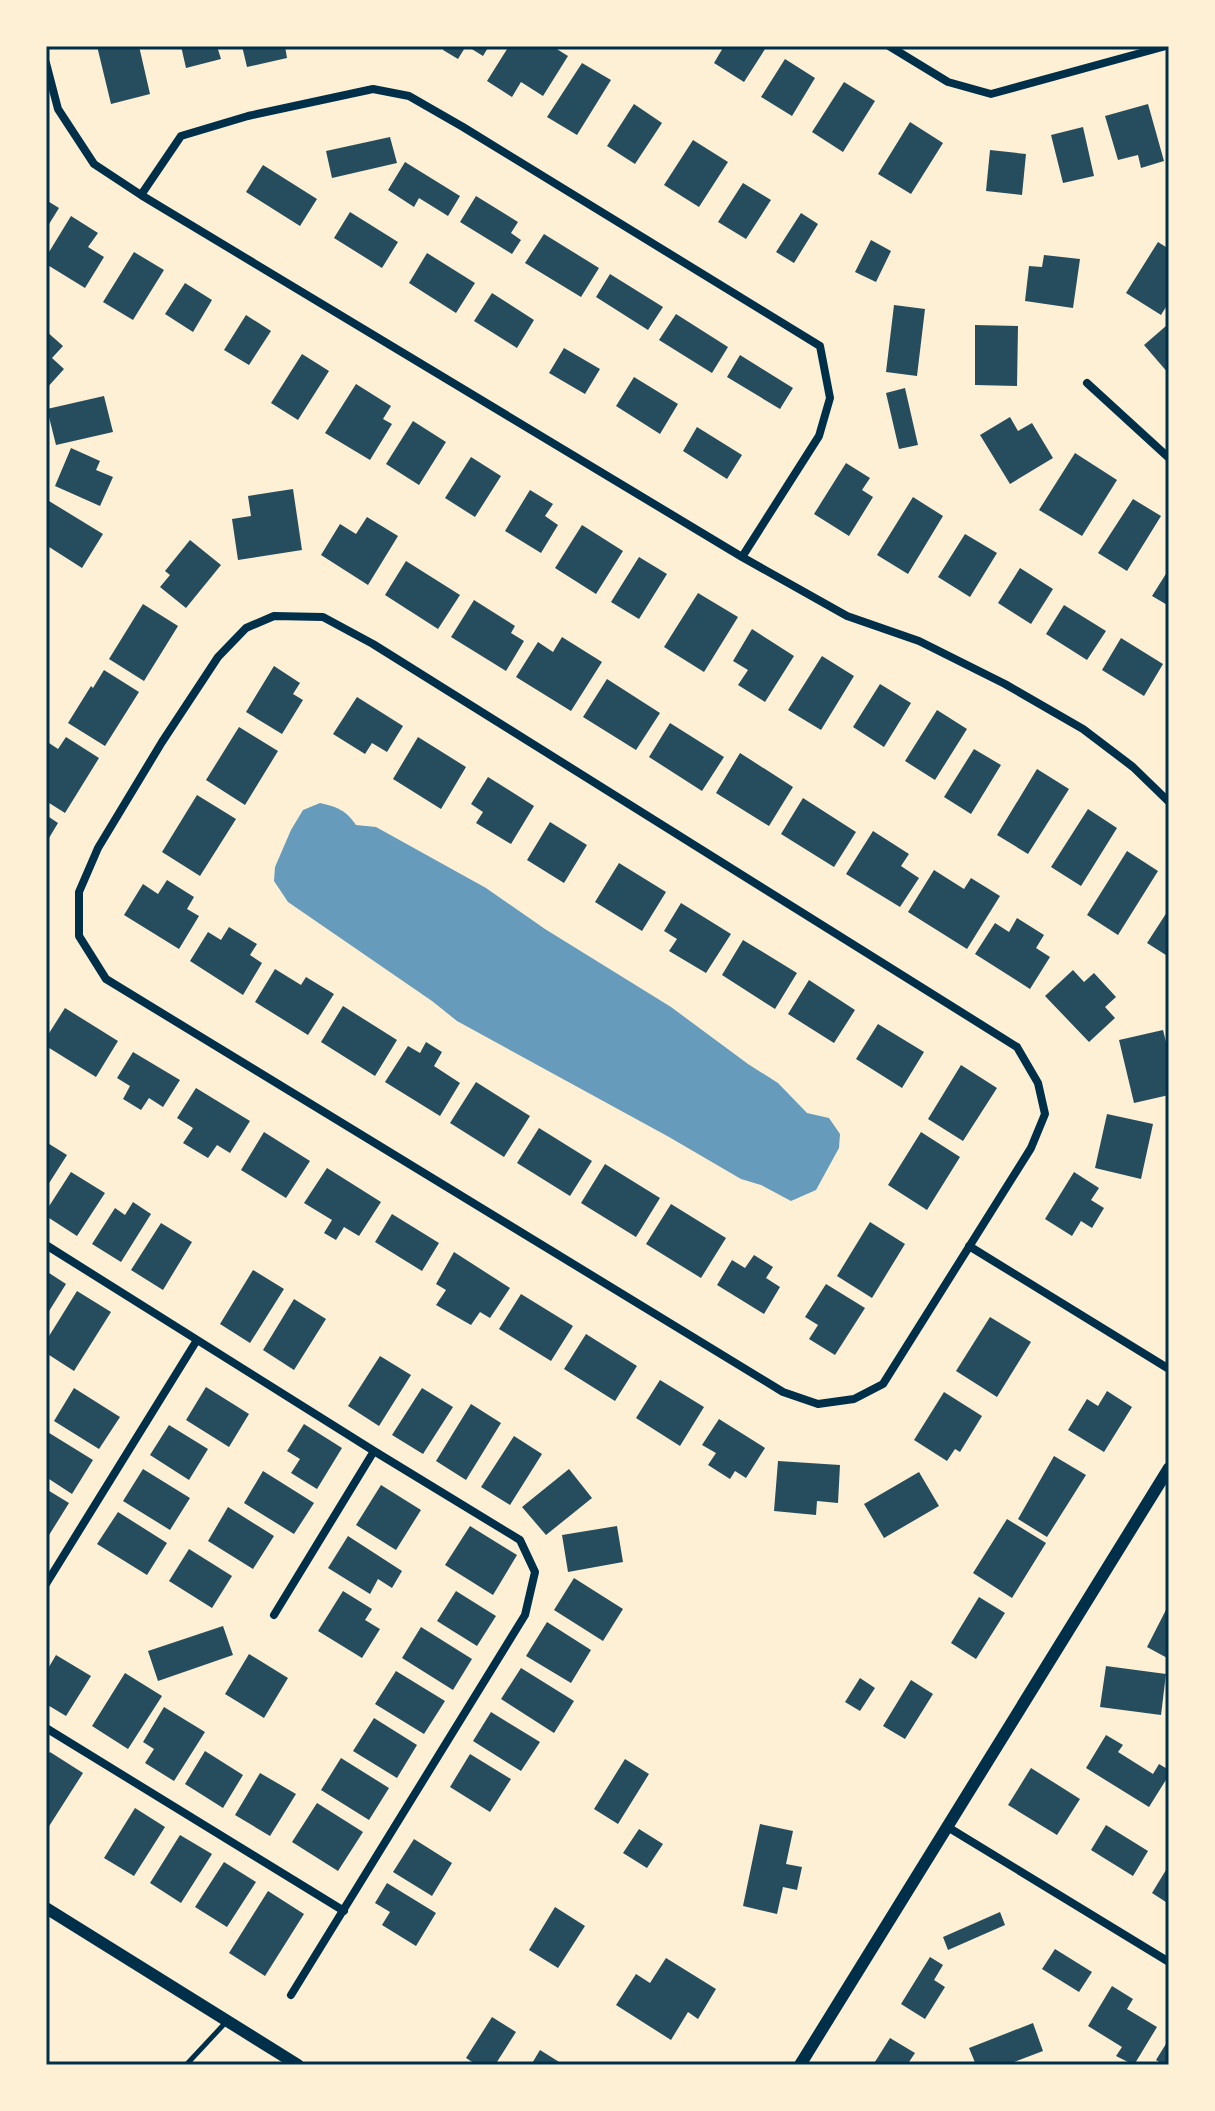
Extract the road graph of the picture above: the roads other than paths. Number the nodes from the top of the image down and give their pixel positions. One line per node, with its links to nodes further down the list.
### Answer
1 (889, 46): 2 (street)
2 (1166, 46)
3 (46, 63): 4 (street)
4 (141, 195): 7 (street); 7 (street)
5 (1087, 383): 6 (street)
6 (1169, 458)
7 (742, 557): 8 (street)
8 (1169, 802)
9 (46, 1245): 11 (street)
10 (969, 1246): 10 (street); 12 (street)
11 (197, 1340): 13 (street); 15 (street)
12 (1169, 1369)
13 (374, 1451): 16 (street); 20 (street)
14 (1169, 1468): 18 (street)
15 (46, 1584)
16 (274, 1615)
17 (46, 1728): 20 (street)
18 (946, 1826): 21 (street); 26 (street)
19 (46, 1908): 23 (street)
20 (344, 1911): 22 (street)
21 (1169, 1962)
22 (291, 1995)
23 (228, 2021): 24 (lane); 25 (street)
24 (186, 2065)
25 (298, 2065)
26 (800, 2065)

